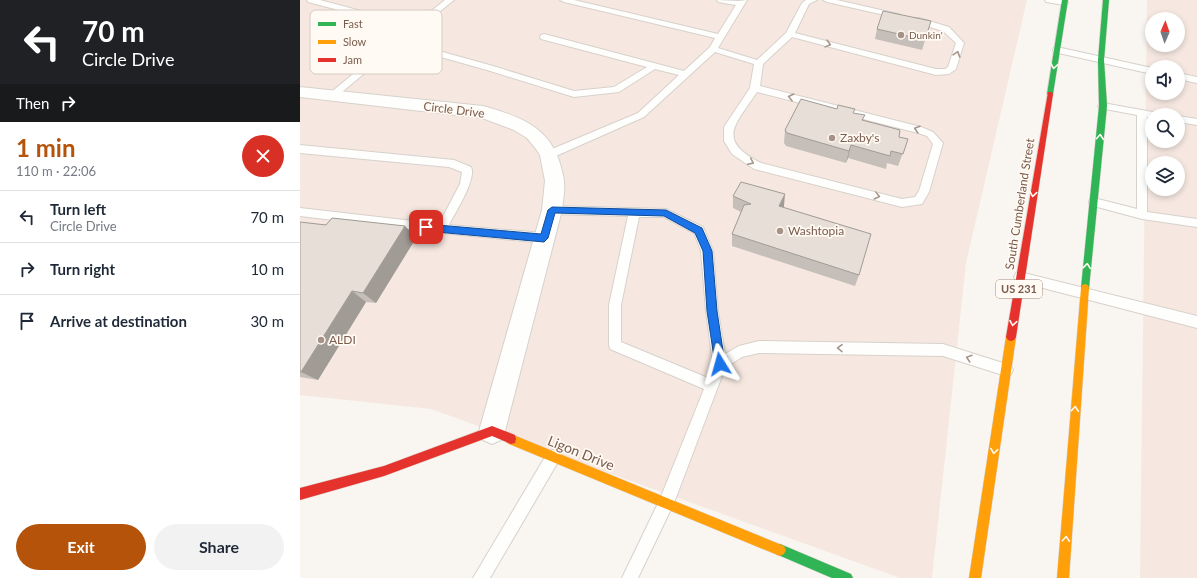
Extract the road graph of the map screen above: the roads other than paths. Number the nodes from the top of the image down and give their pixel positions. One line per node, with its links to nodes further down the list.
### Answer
1 (311, 0): 11 (lane)
2 (450, 0): 12 (lane)
3 (564, 0): 15 (lane)
4 (721, 0): 9 (lane)
5 (813, 0): 13 (lane)
6 (827, 0): 13 (lane, one-way to 6)
7 (1049, 0): 10 (lane)
8 (1106, 0): 19 (main road)
9 (741, 2): 15 (lane)
10 (1065, 2): 17 (main road, South Cumberland Street / US 231)
11 (348, 10)
12 (437, 10)
13 (790, 34): 20 (lane)
14 (544, 37): 21 (lane)
15 (720, 37): 16 (lane)
16 (713, 49): 20 (lane); 24 (lane)
17 (1056, 50): 19 (lane); 45 (main road, South Cumberland Street / US 231, one-way to 45)
18 (442, 55): 21 (lane)
19 (1101, 60): 22 (lane); 30 (main road)
20 (759, 63): 27 (lane)
21 (654, 66): 24 (lane)
22 (1145, 69)
23 (358, 74): 29 (lane)
24 (686, 74): 36 (lane)
25 (1185, 77): 26 (lane)
26 (1197, 80)
27 (755, 88): 27 (lane, one-way to 27)
28 (300, 92): 29 (street, Circle Drive)
29 (332, 96): 36 (street, Circle Drive)
30 (1102, 106): 31 (lane); 37 (main road, one-way to 30)
31 (1142, 113): 32 (lane); 41 (lane)
32 (1145, 113)
33 (1185, 120): 34 (lane)
34 (1197, 122)
35 (300, 149): 43 (lane)
36 (549, 155): 38 (street, Circle Drive)
37 (1094, 202): 41 (lane); 46 (main road, one-way to 37)
38 (552, 210): 40 (lane); 44 (street, Circle Drive)
39 (300, 212): 43 (lane)
40 (634, 212): 48 (lane); 50 (lane)
41 (1142, 215): 42 (lane)
42 (1197, 223)
43 (442, 229): 44 (lane)
44 (544, 238): 51 (street, Circle Drive)
45 (1020, 277): 46 (lane); 49 (main road, South Cumberland Street / US 231, one-way to 49)
46 (1084, 294): 47 (lane); 59 (main road, one-way to 46)
47 (1197, 322)
48 (720, 364): 49 (lane, one-way to 48); 50 (lane)
49 (1006, 370): 58 (main road, South Cumberland Street / US 231, one-way to 58)
50 (712, 386): 54 (lane)
51 (492, 431): 52 (main road, Ligon Drive); 53 (main road)
52 (553, 456): 54 (main road, Ligon Drive); 55 (lane)
53 (300, 494)
54 (666, 503): 56 (lane); 57 (main road, Ligon Drive)
55 (481, 578)
56 (630, 578)
57 (847, 578)
58 (975, 578)
59 (1063, 578)

